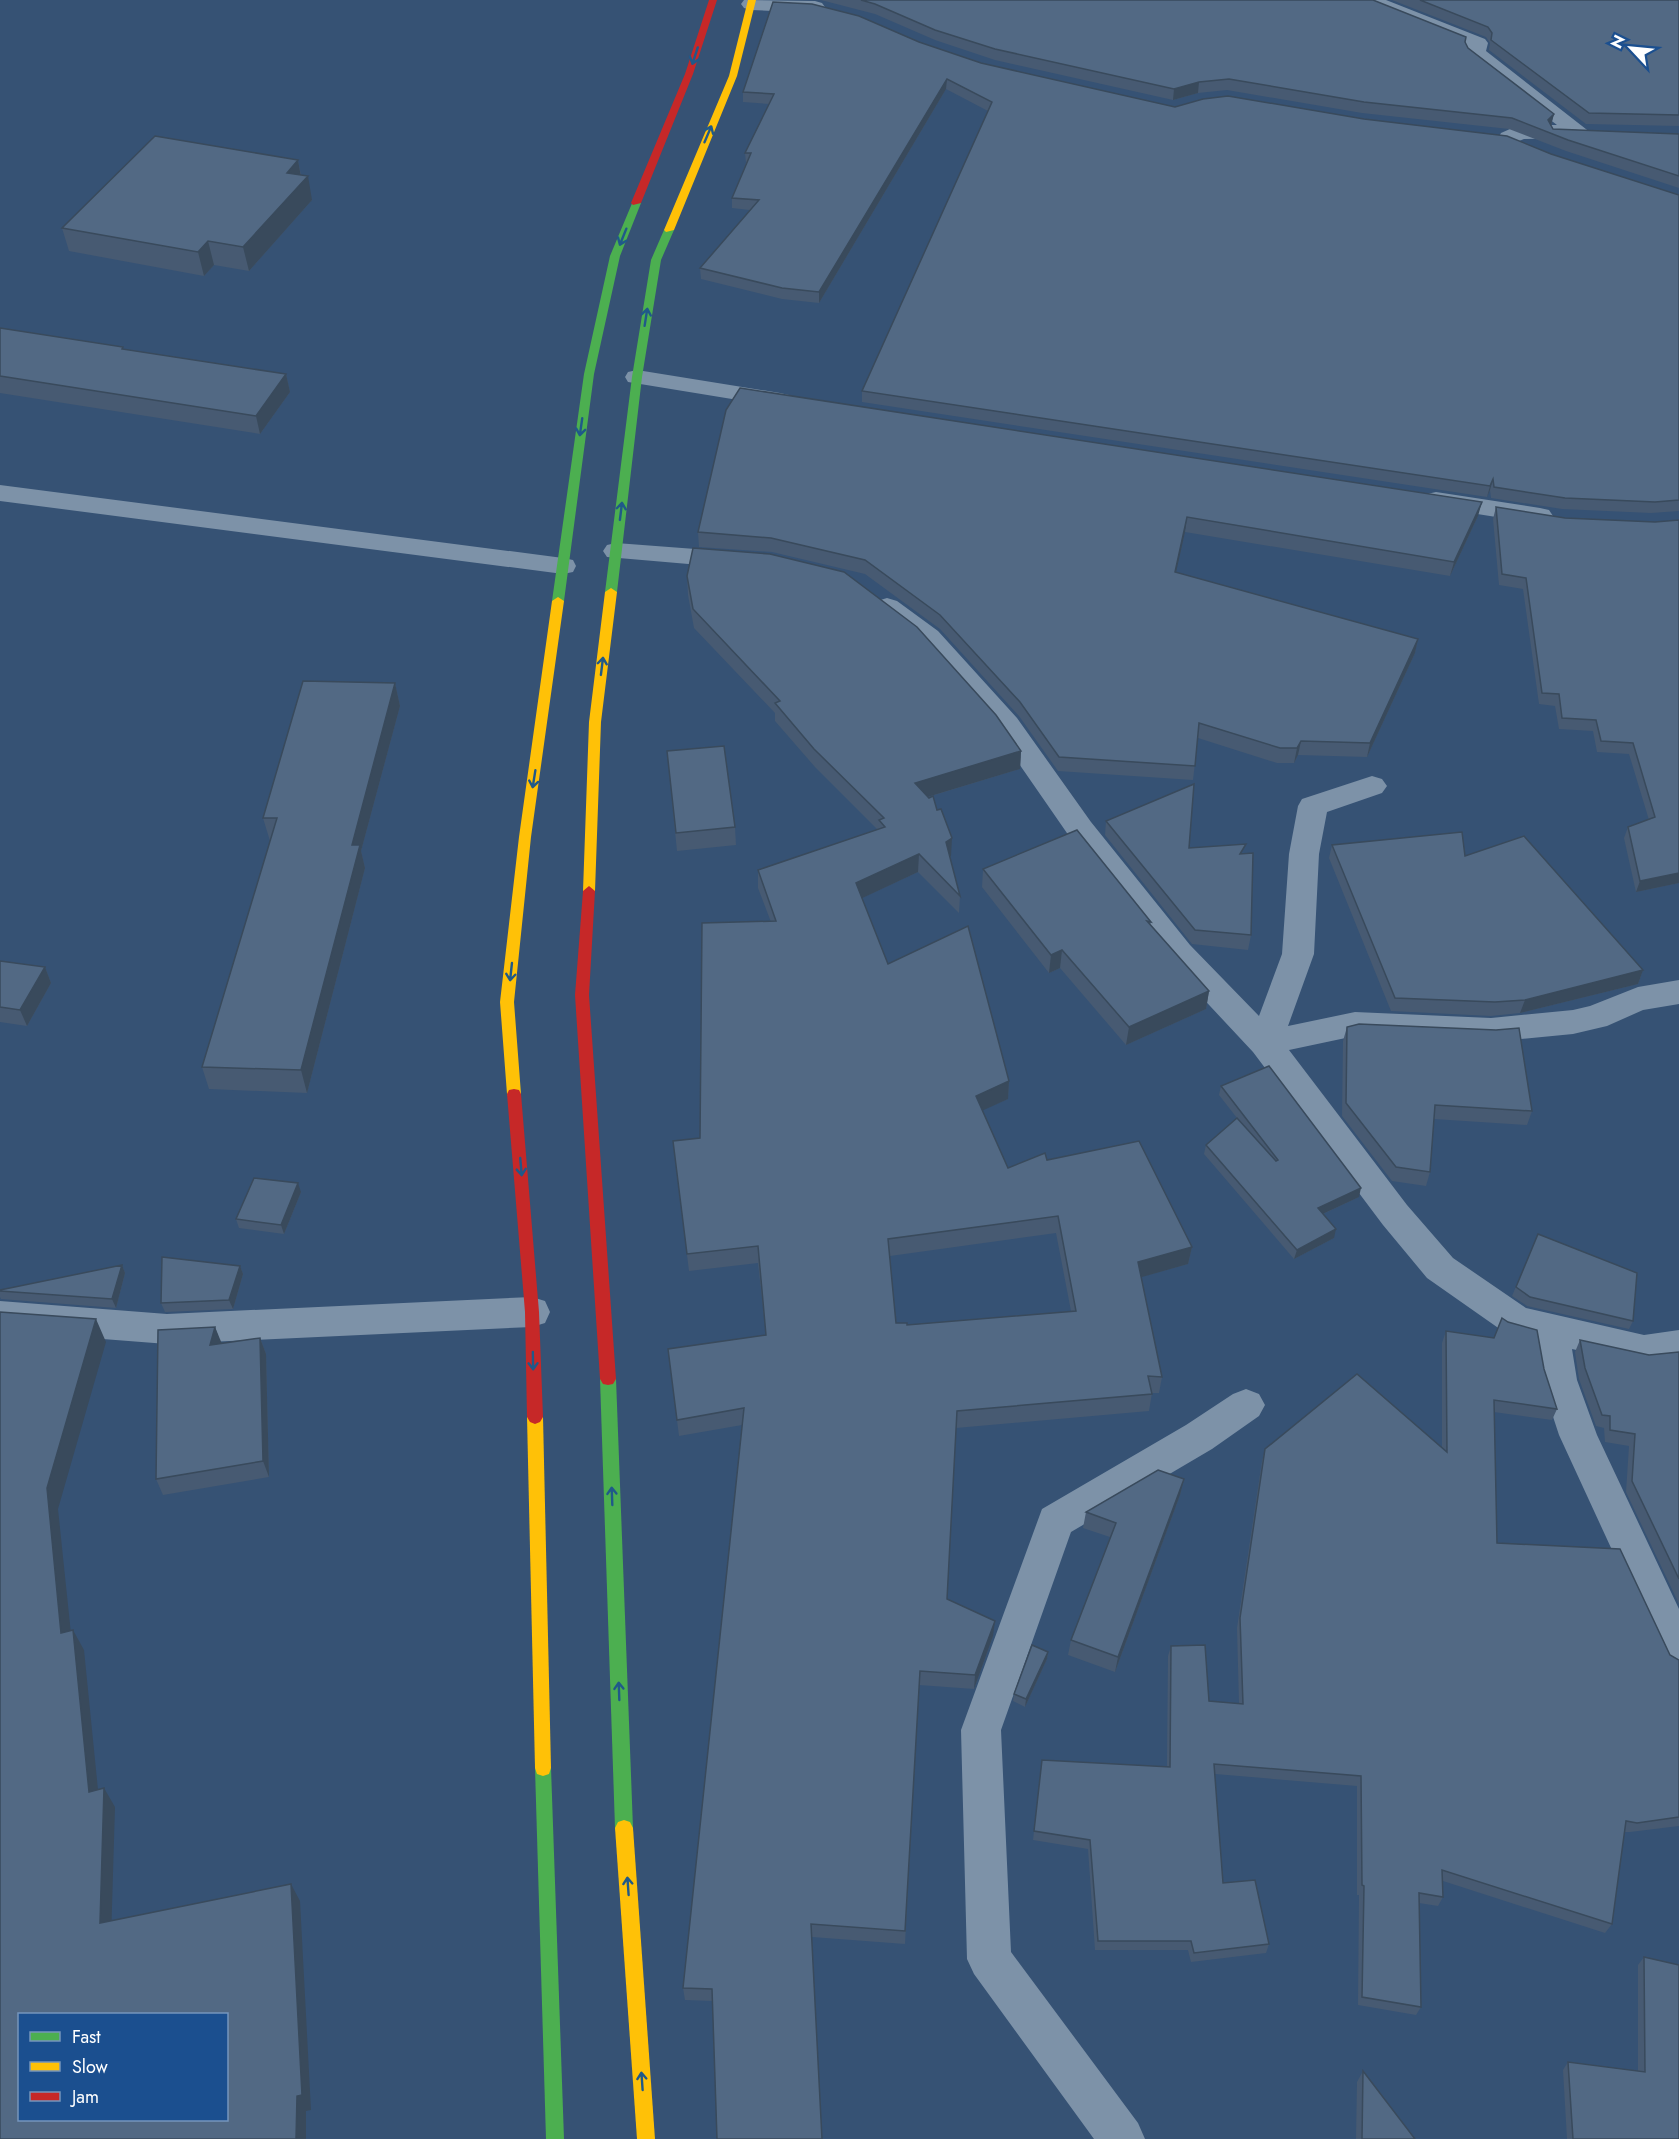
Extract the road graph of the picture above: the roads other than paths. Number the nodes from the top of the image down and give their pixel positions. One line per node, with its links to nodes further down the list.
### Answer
1 (713, 0): 17 (main road, one-way to 17)
2 (1368, 0): 6 (street)
3 (752, 2): 4 (street); 10 (main road, one-way to 3)
4 (834, 12)
5 (1602, 132): 6 (street)
6 (1580, 133): 8 (street)
7 (1486, 136): 8 (street)
8 (1509, 138): 9 (street)
9 (1547, 154)
10 (637, 377): 11 (street); 15 (main road, one-way to 10)
11 (799, 403)
12 (0, 493): 17 (street)
13 (1409, 496): 14 (street)
14 (1562, 519)
15 (616, 551): 16 (street); 29 (main road, one-way to 15)
16 (759, 561)
17 (563, 566): 22 (main road, one-way to 22)
18 (861, 588): 21 (street)
19 (1372, 786): 21 (street)
20 (1679, 992): 21 (street)
21 (1265, 1042): 24 (street)
22 (532, 1312): 23 (street); 28 (main road, one-way to 28)
23 (0, 1316)
24 (1550, 1328): 25 (street); 27 (street)
25 (1679, 1345)
26 (1246, 1406): 30 (street)
27 (1679, 1652)
28 (555, 2139)
29 (646, 2139)
30 (1122, 2139)

